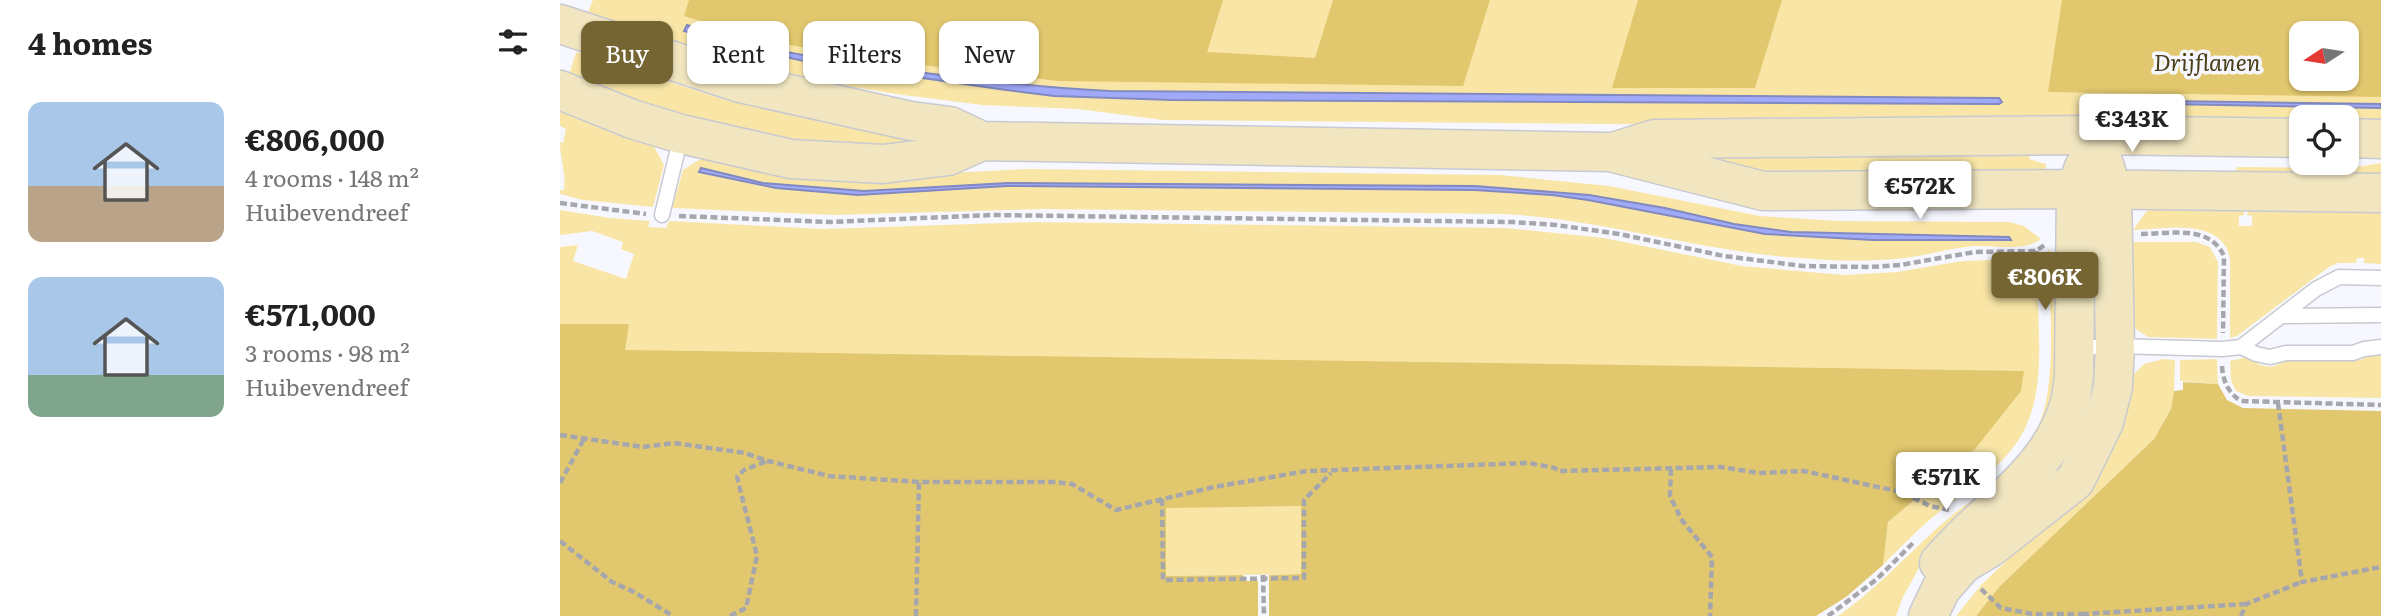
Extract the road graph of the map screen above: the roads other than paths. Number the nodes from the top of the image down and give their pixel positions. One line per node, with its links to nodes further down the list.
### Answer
1 (560, 24): 9 (main road)
2 (560, 90): 3 (main road)
3 (681, 134): 9 (main road); 14 (lane)
4 (2096, 135): 5 (main road); 10 (main road); 11 (main road)
5 (2231, 137): 6 (main road); 12 (main road)
6 (2289, 138)
7 (2359, 138): 8 (main road)
8 (2381, 139)
9 (982, 141): 10 (main road)
10 (1610, 152): 11 (main road)
11 (2094, 190): 12 (main road); 18 (main road); 21 (main road)
12 (2228, 192): 13 (main road)
13 (2381, 193)
14 (662, 215)
15 (2381, 278): 16 (lane)
16 (2283, 316): 17 (lane); 19 (lane)
17 (2381, 316)
18 (2115, 346): 19 (lane); 21 (lane); 23 (main road)
19 (2241, 346): 20 (lane)
20 (2381, 347)
21 (2074, 348): 22 (main road)
22 (1908, 616)
23 (1928, 616)

